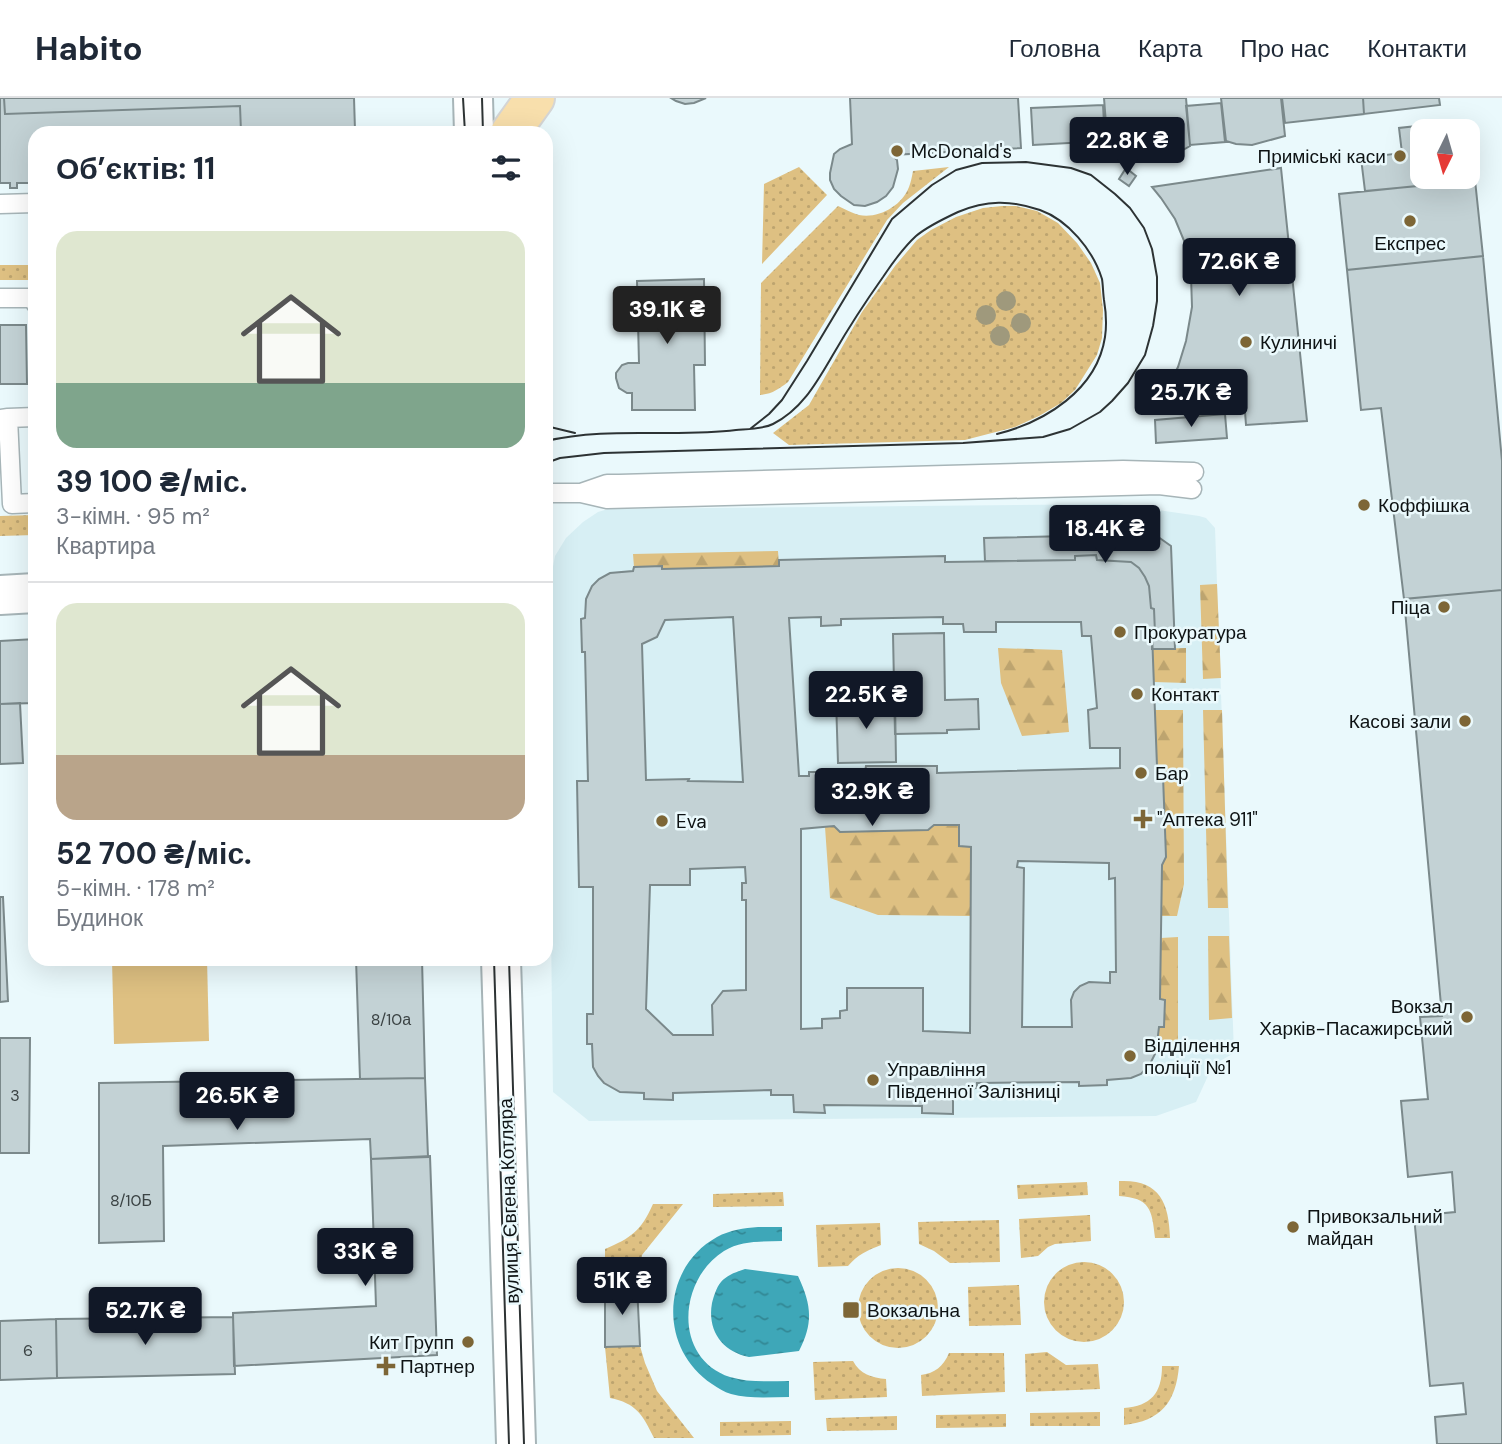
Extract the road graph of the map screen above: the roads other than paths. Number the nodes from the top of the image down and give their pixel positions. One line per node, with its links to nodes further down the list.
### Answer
1 (473, 98): 3 (main road)
2 (535, 98): 4 (main road)
3 (474, 126)
4 (515, 126)
5 (28, 203): 6 (lane)
6 (0, 204)
7 (0, 298): 8 (lane)
8 (28, 298)
9 (28, 417): 10 (lane)
10 (4, 418): 13 (lane)
11 (1193, 480): 12 (lane)
12 (553, 493)
13 (28, 503)
14 (28, 593): 15 (main road)
15 (0, 595)
16 (501, 966): 17 (main road, вулиця Євгена Котляра)
17 (516, 1444)

